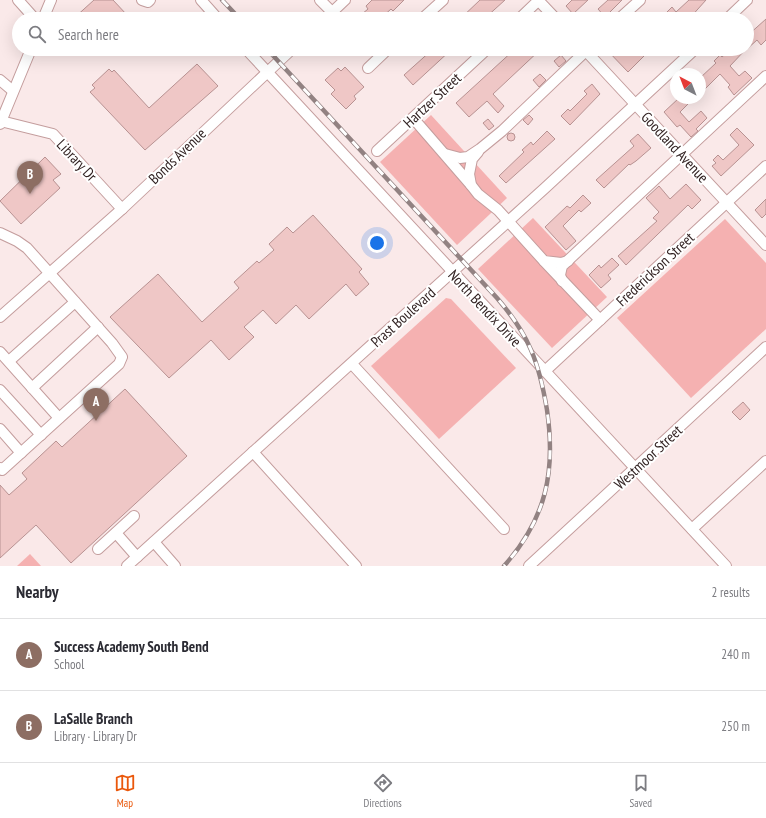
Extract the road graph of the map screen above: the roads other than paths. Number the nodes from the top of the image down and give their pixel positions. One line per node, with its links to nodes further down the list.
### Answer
1 (18, 0): 12 (street)
2 (51, 0): 13 (street)
3 (142, 0): 4 (street)
4 (150, 0)
5 (201, 0): 14 (street)
6 (320, 0): 15 (street)
7 (345, 0): 16 (street)
8 (443, 0): 17 (street)
9 (539, 0): 18 (street); 19 (street)
10 (640, 0): 20 (street)
11 (747, 0): 21 (street)
12 (29, 12)
13 (46, 12)
14 (212, 12)
15 (326, 12)
16 (332, 12)
17 (430, 12)
18 (526, 12)
19 (550, 12)
20 (627, 12)
21 (734, 12)
22 (27, 56): 34 (street)
23 (252, 56): 31 (street, North Bendix Drive)
24 (284, 56): 31 (street, Bonds Avenue)
25 (381, 56): 30 (street)
26 (479, 56): 36 (street, Hartzer Street)
27 (580, 56): 38 (street)
28 (591, 56): 35 (street, Goodland Avenue)
29 (687, 56): 35 (street, Prast Boulevard)
30 (368, 68)
31 (267, 72): 45 (street, Bonds Avenue); 51 (street, North Bendix Drive)
32 (766, 76): 41 (street)
33 (0, 80): 34 (street)
34 (13, 91): 37 (street)
35 (635, 104): 41 (street, Goodland Avenue); 46 (street, Prast Boulevard)
36 (413, 118): 39 (street, Hartzer Street); 40 (street)
37 (1, 122): 45 (street, Library Dr)
38 (480, 149): 40 (street); 43 (street)
39 (377, 151)
40 (445, 154): 43 (street)
41 (682, 155): 44 (street, Goodland Avenue); 50 (street)
42 (766, 166): 44 (street, Frederickson Street)
43 (471, 185): 46 (street)
44 (726, 203): 48 (street, Goodland Avenue); 56 (street, Frederickson Street)
45 (122, 209): 52 (street, Bonds Avenue)
46 (509, 221): 49 (street); 51 (street, Prast Boulevard)
47 (0, 233): 52 (street)
48 (766, 245)
49 (544, 260): 50 (street); 53 (street)
50 (568, 261): 53 (street)
51 (452, 272): 61 (street, Prast Boulevard); 62 (street, North Bendix Drive)
52 (49, 274): 54 (street); 55 (street, Bonds Avenue)
53 (562, 282): 56 (street)
54 (75, 302): 57 (street); 60 (street)
55 (0, 317)
56 (600, 320): 62 (street, Frederickson Street)
57 (98, 327): 63 (street); 65 (street)
58 (766, 347): 72 (street, Westmoor Street)
59 (0, 352): 60 (street)
60 (9, 362): 63 (street)
61 (352, 364): 68 (street, Prast Boulevard); 74 (street)
62 (545, 371): 72 (street, North Bendix Drive)
63 (32, 388): 65 (street)
64 (0, 390): 67 (street)
65 (60, 418): 67 (street)
66 (0, 430): 69 (street)
67 (41, 435): 69 (street)
68 (253, 452): 77 (street, Prast Boulevard); 82 (street)
69 (21, 453): 71 (street)
70 (766, 461): 75 (street)
71 (0, 468)
72 (636, 468): 75 (street, North Bendix Drive); 83 (street, Westmoor Street)
73 (134, 516): 76 (street)
74 (504, 529)
75 (692, 529): 84 (street, North Bendix Drive)
76 (116, 533): 78 (street); 79 (street)
77 (154, 542): 79 (street, Prast Boulevard); 81 (street)
78 (98, 549)
79 (137, 557): 80 (street, Prast Boulevard)
80 (127, 566)
81 (175, 566)
82 (356, 566)
83 (529, 566)
84 (726, 566)

